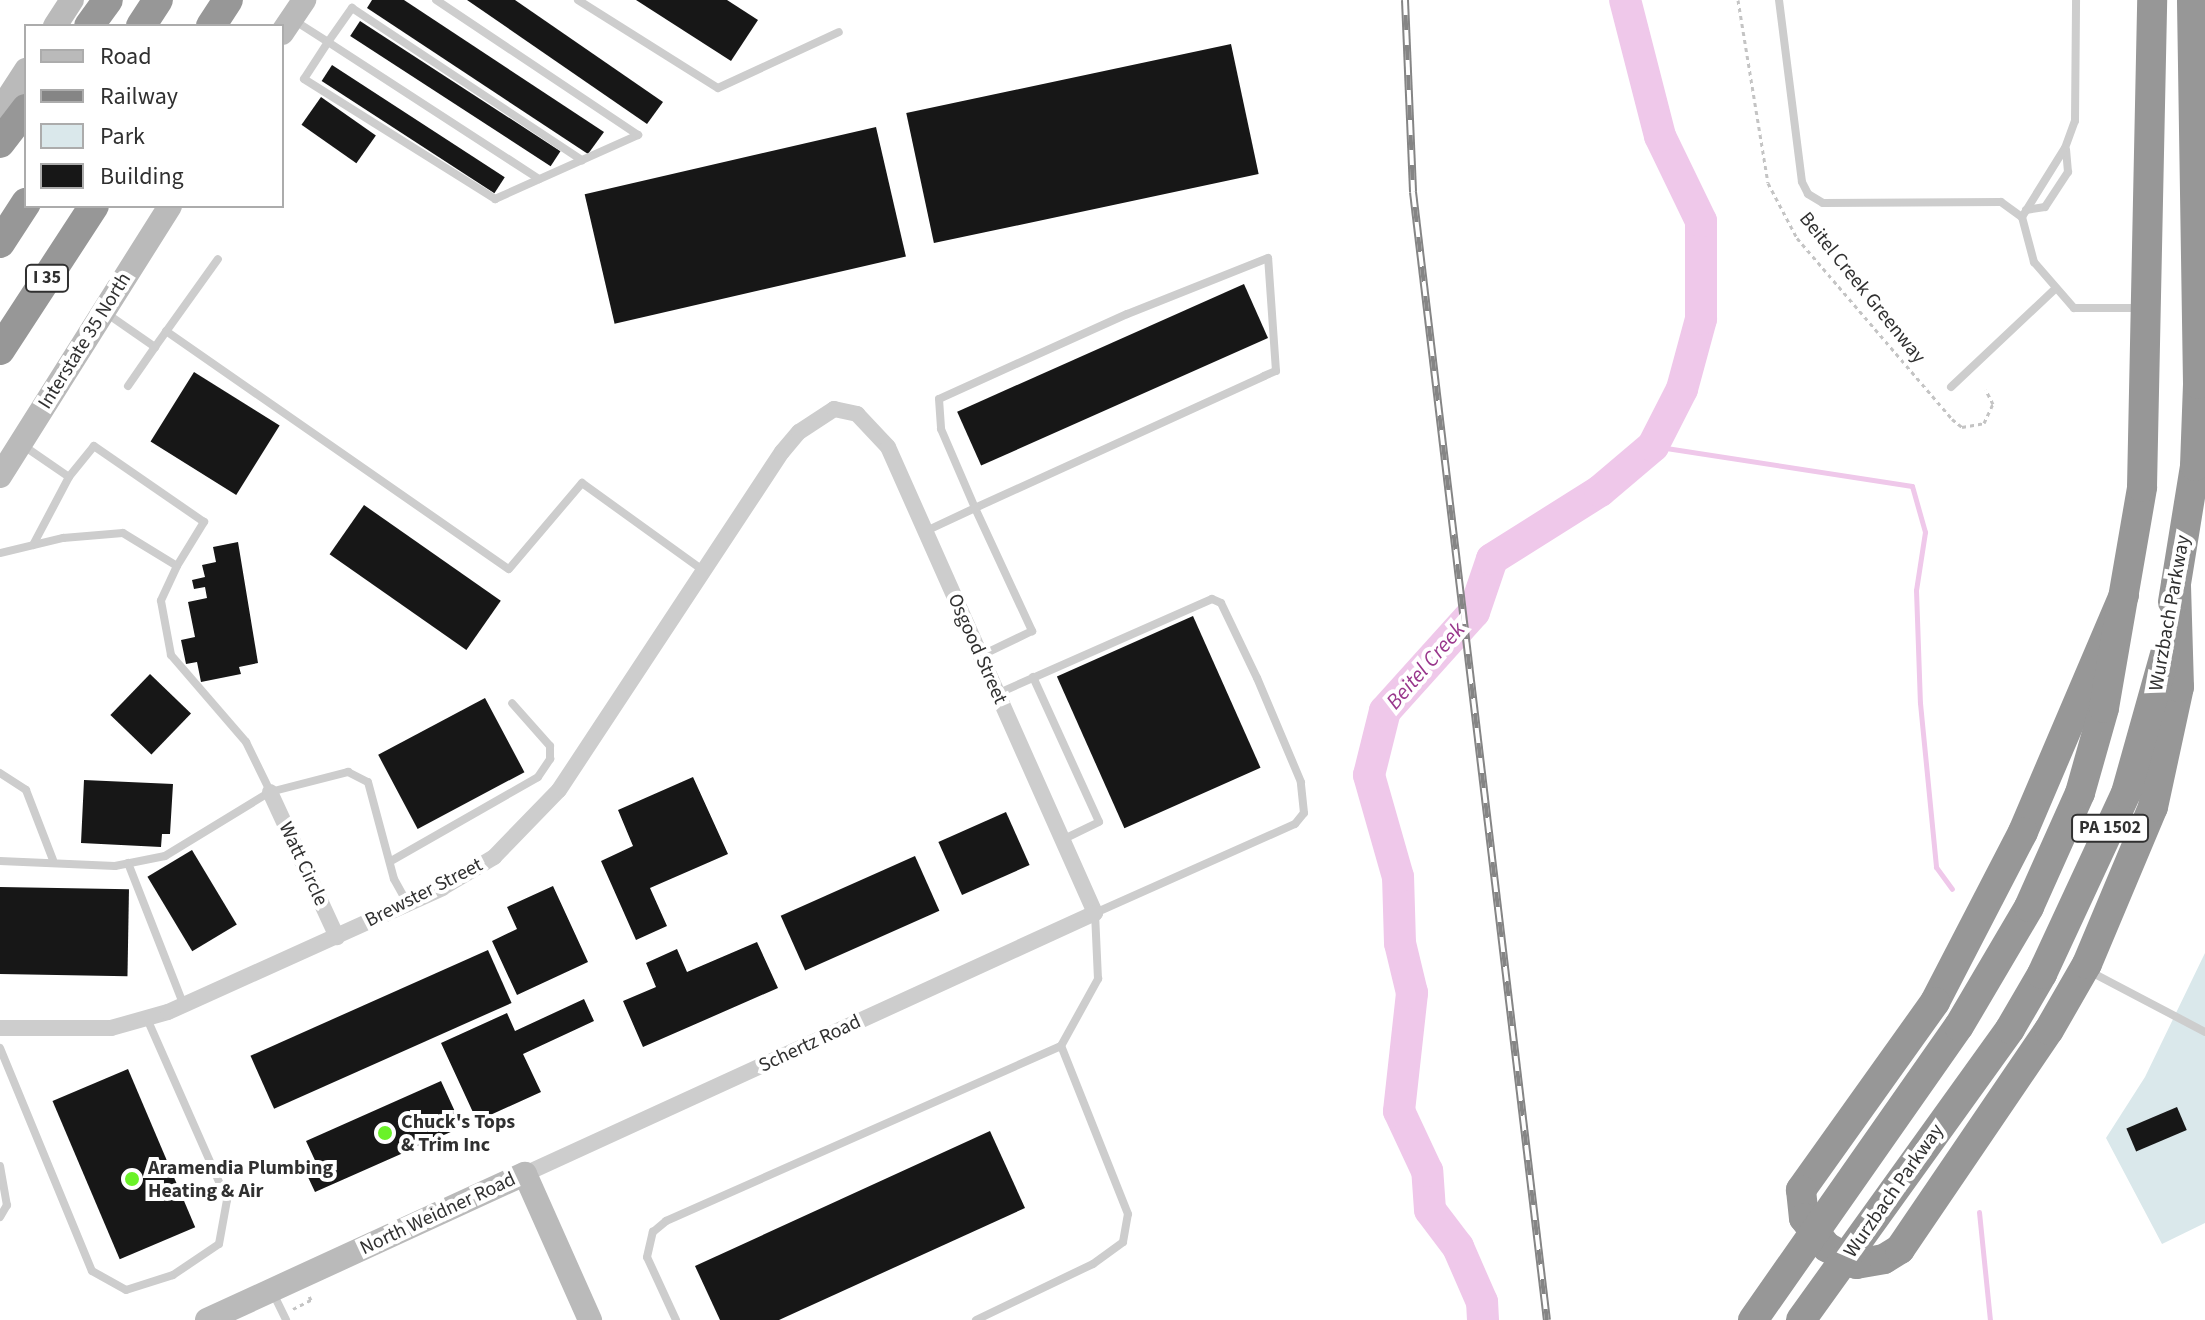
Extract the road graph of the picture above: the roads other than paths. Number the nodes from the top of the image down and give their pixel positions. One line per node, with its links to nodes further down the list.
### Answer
1 (72, 0): 12 (street)
2 (108, 0): 13 (highway)
3 (158, 0): 14 (highway)
4 (228, 0): 15 (highway)
5 (436, 0): 23 (lane)
6 (578, 0): 16 (lane)
7 (1779, 0): 28 (lane)
8 (2076, 0): 22 (lane)
9 (2152, 0): 32 (highway, Wurzbach Parkway / PA 1502)
10 (2192, 0): 49 (highway, Wurzbach Parkway / PA 1502)
11 (293, 17): 17 (lane)
12 (56, 24)
13 (90, 24)
14 (142, 24)
15 (212, 24)
16 (839, 32)
17 (328, 42): 23 (lane); 24 (lane); 24 (lane)
18 (24, 73): 19 (street)
19 (0, 110)
20 (24, 112): 21 (highway)
21 (0, 143)
22 (2065, 148): 28 (lane); 28 (lane)
23 (582, 160): 24 (lane)
24 (539, 179)
25 (24, 206): 29 (highway)
26 (93, 208): 36 (highway, I 35)
27 (169, 208): 33 (street, Interstate 35 North)
28 (2024, 214): 31 (lane)
29 (0, 243)
30 (218, 259): 34 (lane)
31 (2056, 288): 32 (lane); 38 (lane)
32 (2144, 308): 50 (highway, Wurzbach Parkway / PA 1502)
33 (104, 312): 35 (lane); 40 (street, Interstate 35 North)
34 (166, 331): 35 (lane); 48 (lane)
35 (155, 347): 37 (lane)
36 (0, 350)
37 (128, 386)
38 (1951, 387)
39 (834, 409): 44 (street, Osgood Street); 48 (street, Brewster Street)
40 (20, 443): 41 (street, Interstate 35 North); 42 (lane)
41 (0, 476)
42 (69, 477): 45 (lane); 47 (lane)
43 (975, 508): 43 (lane); 44 (lane); 51 (lane)
44 (925, 531): 51 (street, Osgood Street)
45 (33, 545): 46 (lane); 47 (lane)
46 (0, 553)
47 (177, 566): 58 (lane)
48 (705, 571): 57 (street, Brewster Street)
49 (2176, 585): 67 (highway); 84 (highway, Wurzbach Parkway / PA 1502)
50 (2124, 595): 67 (highway); 83 (highway, Wurzbach Parkway / PA 1502)
51 (980, 656): 53 (street, Osgood Street)
52 (1033, 677): 53 (lane); 59 (lane); 65 (lane)
53 (997, 694): 59 (street, Osgood Street)
54 (512, 703): 56 (lane)
55 (0, 773): 60 (lane)
56 (538, 777): 57 (lane); 62 (lane)
57 (559, 790): 64 (street, Brewster Street)
58 (270, 792): 62 (lane); 63 (lane); 66 (street, Watt Circle)
59 (1062, 840): 65 (street, Osgood Street)
60 (53, 860): 61 (lane); 63 (lane)
61 (0, 861)
62 (391, 861): 64 (lane)
63 (128, 863): 68 (lane)
64 (408, 904): 66 (street, Brewster Street)
65 (1095, 913): 72 (lane); 75 (street, Schertz Road)
66 (337, 937): 68 (street, Brewster Street)
67 (2084, 969): 71 (lane)
68 (184, 1006): 69 (street, Brewster Street)
69 (147, 1019): 70 (street, Brewster Street); 73 (lane)
70 (0, 1028)
71 (2205, 1032)
72 (1061, 1046): 81 (lane); 82 (lane)
73 (0, 1048)
74 (0, 1166): 76 (lane)
75 (525, 1174): 77 (street, North Weidner Road); 80 (street, North Weidner Road)
76 (0, 1217)
77 (272, 1290): 78 (street, North Weidner Road); 79 (lane)
78 (207, 1320)
79 (286, 1320)
80 (590, 1320)
81 (676, 1320)
82 (976, 1320)
83 (1753, 1320)
84 (1801, 1320)

